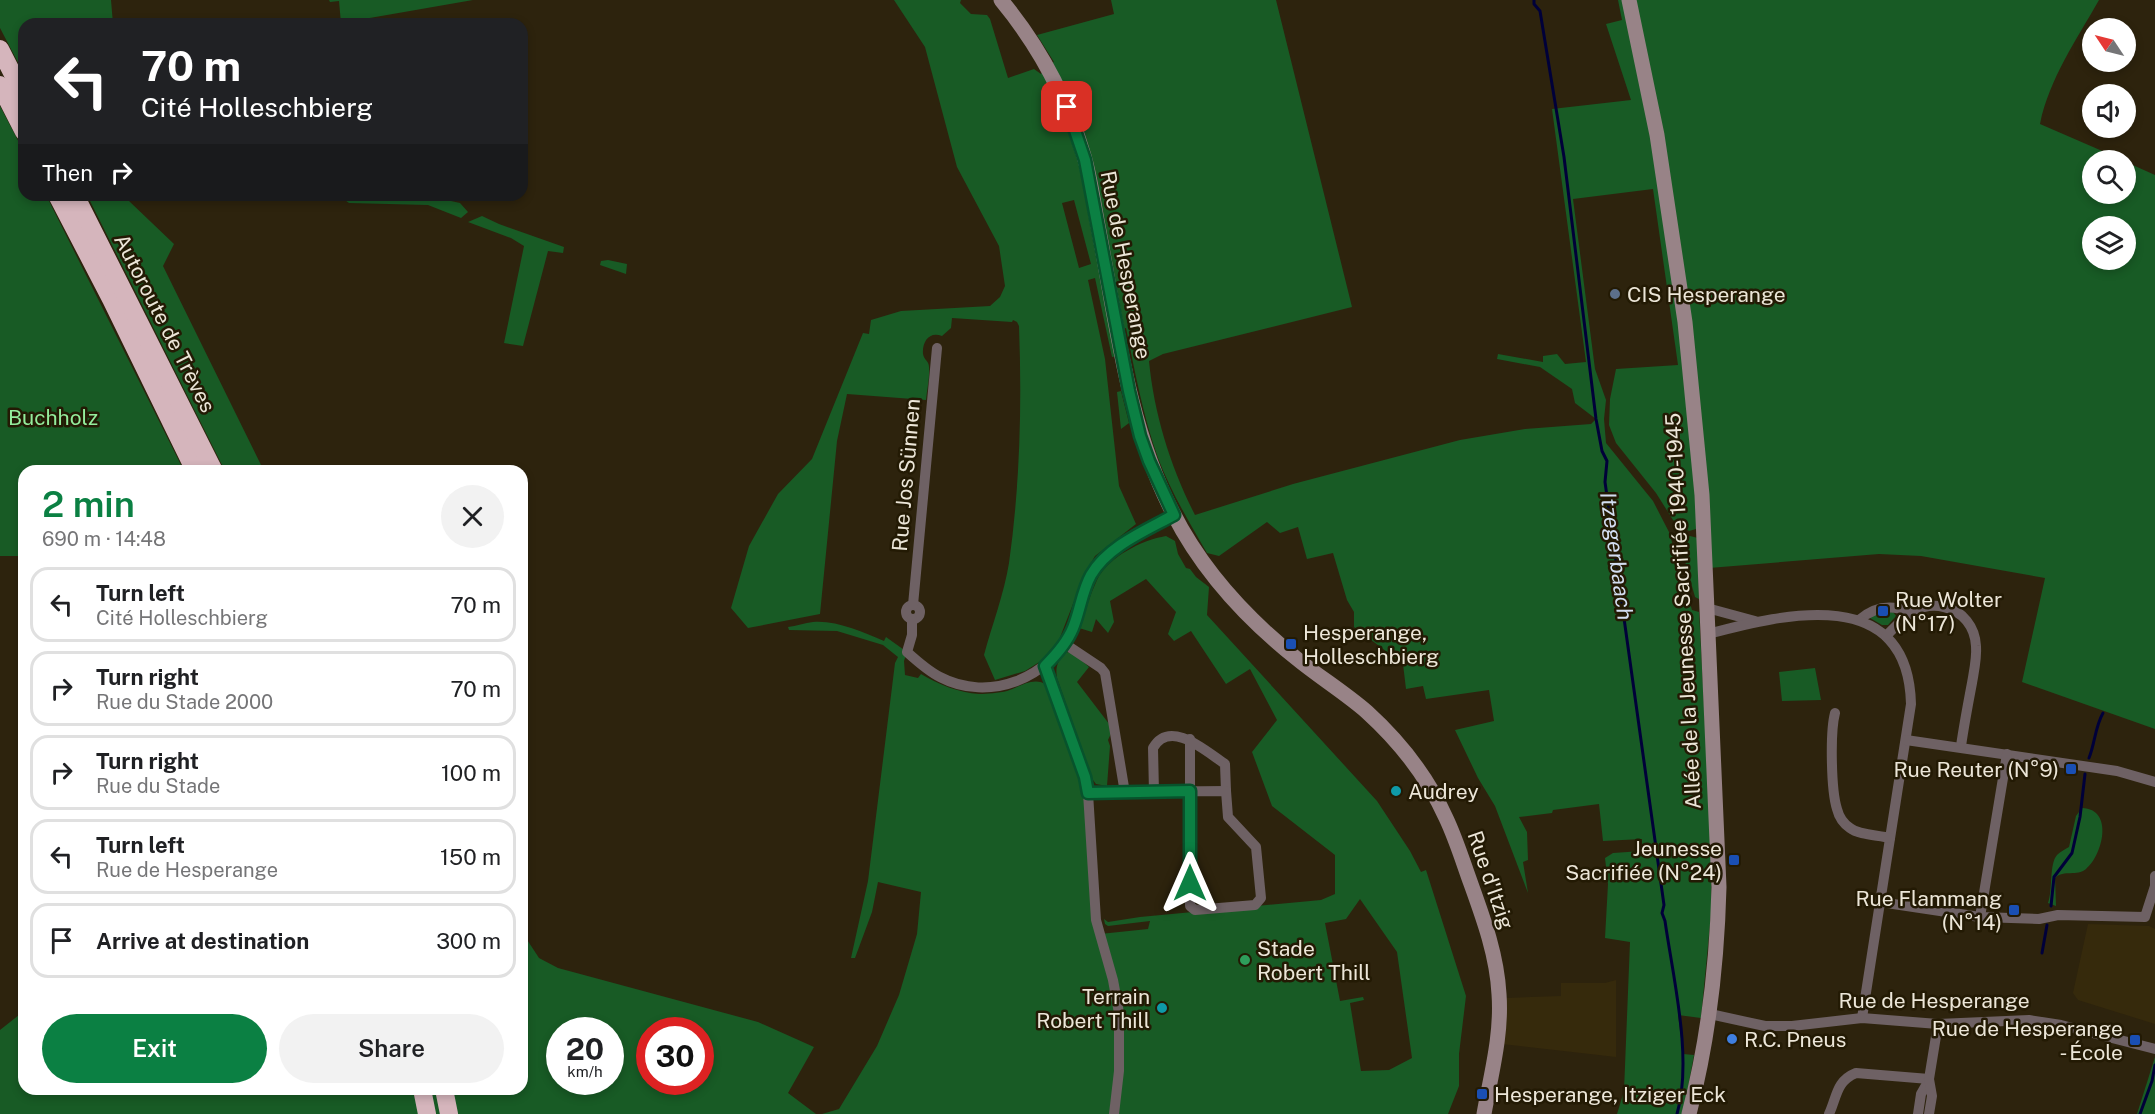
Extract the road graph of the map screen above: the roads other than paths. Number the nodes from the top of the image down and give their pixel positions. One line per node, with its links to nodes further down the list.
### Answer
1 (1001, 0): 12 (main road, Rue de Hesperange)
2 (1629, 0): 13 (main road, Allée de la Jeunesse Sacrifiée 1940-1945)
3 (0, 49): 4 (highway)
4 (18, 84)
5 (0, 85): 6 (highway)
6 (18, 120)
7 (60, 201): 10 (highway, Autoroute de Trèves)
8 (78, 201): 11 (highway, Autoroute de Trèves)
9 (937, 348): 20 (street, Rue Jos Sünnen)
10 (192, 465)
11 (211, 465)
12 (1174, 515): 20 (street); 46 (main road, Rue d'Itzig)
13 (1707, 608): 16 (street); 17 (main road, Allée de la Jeunesse Sacrifiée 1940-1945)
14 (1909, 612): 15 (street); 18 (street); 24 (street)
15 (1858, 620): 16 (street); 18 (street)
16 (1755, 621): 17 (street)
17 (1708, 633): 36 (main road, Allée de la Jeunesse Sacrifiée 1940-1945)
18 (1886, 636): 23 (street)
19 (1071, 648): 31 (street)
20 (1045, 666): 30 (street)
21 (1835, 712): 32 (street)
22 (1190, 739): 27 (street); 28 (street); 29 (street)
23 (1906, 740): 24 (street); 32 (street)
24 (1961, 746): 25 (street)
25 (2007, 754): 26 (street); 35 (street)
26 (2155, 782)
27 (1226, 790): 28 (street); 28 (street)
28 (1190, 791): 29 (street)
29 (1154, 792): 31 (street)
30 (1088, 793): 31 (street); 45 (street)
31 (1125, 793)
32 (1890, 838): 34 (street)
33 (2155, 876): 35 (street)
34 (1880, 902): 35 (street); 37 (street)
35 (1980, 917)
36 (1710, 1014): 37 (street, Rue de Hesperange); 47 (main road, Allée de la Jeunesse Sacrifiée 1940-1945)
37 (1862, 1017): 38 (street, Rue de Hesperange)
38 (1938, 1024): 39 (street, Rue de Hesperange); 40 (street)
39 (2155, 1049)
40 (1929, 1080): 48 (street); 49 (street); 50 (street)
41 (423, 1095): 43 (highway)
42 (445, 1095): 44 (highway)
43 (428, 1114)
44 (449, 1114)
45 (1114, 1114)
46 (1484, 1114)
47 (1689, 1114)
48 (1829, 1114)
49 (1918, 1114)
50 (1929, 1114)

